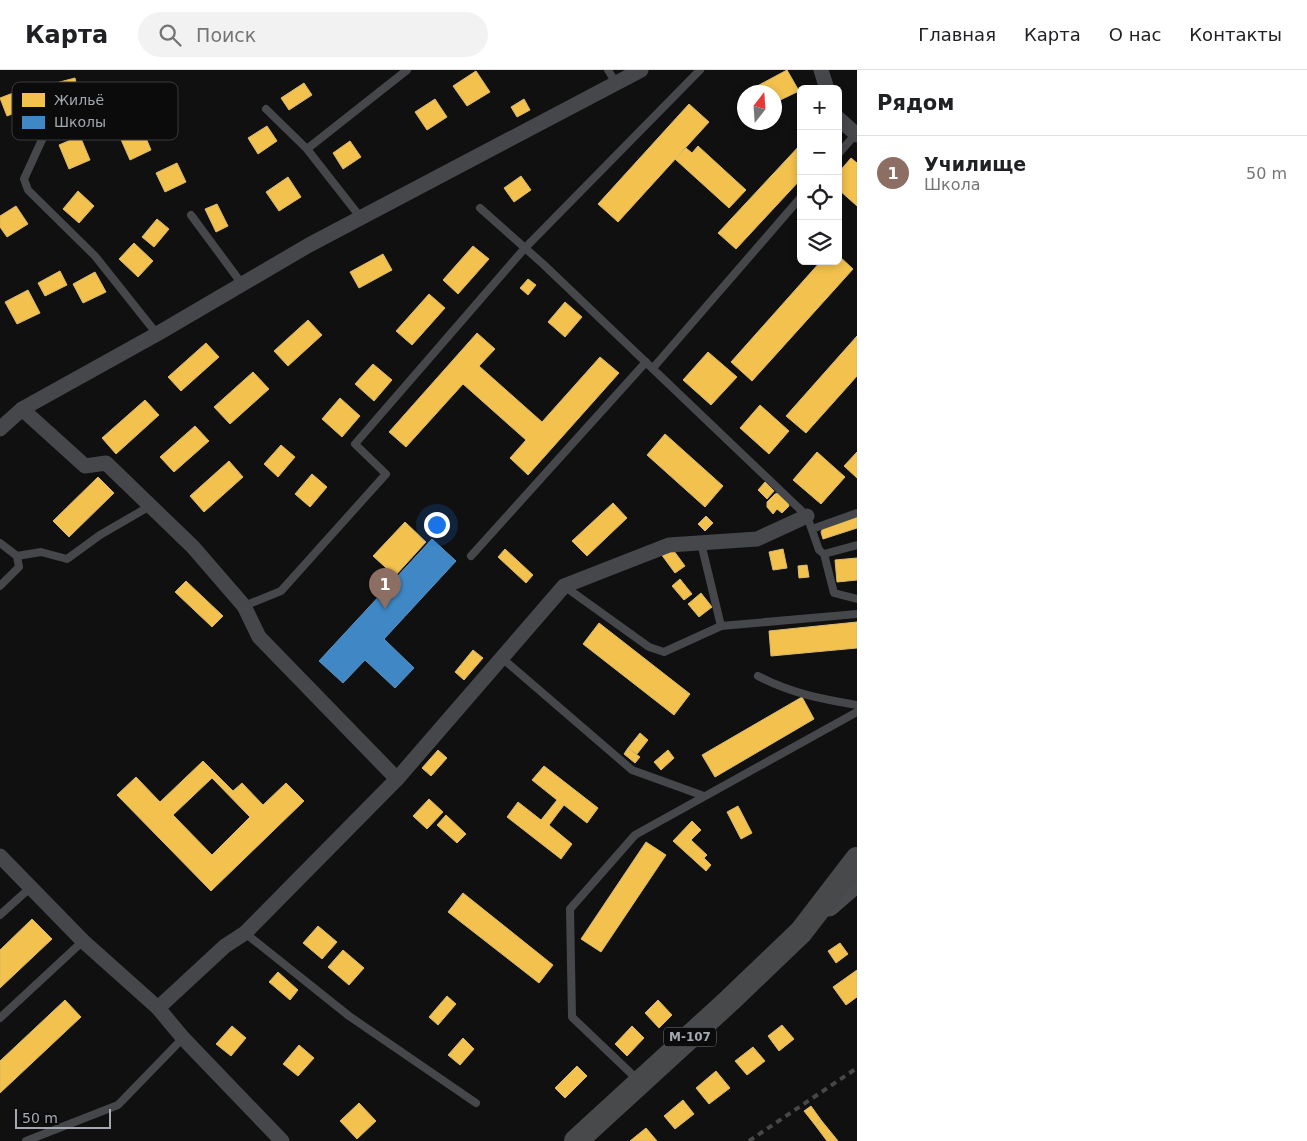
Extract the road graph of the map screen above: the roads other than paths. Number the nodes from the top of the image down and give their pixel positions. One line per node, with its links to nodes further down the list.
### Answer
1 (407, 70): 12 (lane)
2 (608, 70): 6 (lane)
3 (641, 70): 6 (street)
4 (700, 70): 18 (lane)
5 (821, 70): 7 (street)
6 (616, 83): 17 (street)
7 (826, 85)
8 (266, 109): 12 (lane)
9 (842, 122): 10 (street)
10 (856, 134): 13 (lane)
11 (42, 140): 20 (lane)
12 (307, 149): 17 (lane)
13 (842, 150)
14 (797, 202): 22 (lane)
15 (480, 208): 18 (lane)
16 (191, 215): 19 (lane)
17 (361, 218): 19 (street)
18 (524, 249): 21 (lane); 37 (lane)
19 (242, 284): 20 (street)
20 (157, 334): 23 (street)
21 (646, 362): 22 (lane); 33 (lane)
22 (653, 368): 27 (lane)
23 (22, 409): 24 (street); 25 (street)
24 (0, 429)
25 (150, 506): 32 (lane); 37 (street)
26 (857, 513): 27 (lane)
27 (809, 523): 29 (street); 31 (lane)
28 (0, 543): 32 (lane)
29 (701, 543): 35 (street); 39 (lane)
30 (857, 545): 31 (lane)
31 (824, 554): 36 (lane)
32 (17, 556): 34 (lane)
33 (471, 556)
34 (0, 586)
35 (564, 586): 39 (lane); 40 (street)
36 (857, 599)
37 (244, 606): 44 (street)
38 (857, 614): 39 (lane)
39 (721, 626)
40 (502, 658): 44 (street); 45 (lane)
41 (758, 676): 42 (lane)
42 (857, 705)
43 (857, 712): 45 (lane)
44 (397, 779): 52 (street)
45 (704, 796): 57 (lane)
46 (0, 856): 49 (street)
47 (857, 859): 51 (main road, М-107)
48 (857, 882): 51 (street)
49 (31, 887): 50 (lane); 53 (street)
50 (0, 915)
51 (801, 932): 57 (main road, М-107)
52 (245, 933): 54 (street); 58 (lane)
53 (83, 941): 54 (street); 55 (lane)
54 (158, 1008): 56 (street)
55 (0, 1018)
56 (183, 1038): 59 (lane); 60 (street)
57 (640, 1082): 61 (main road, М-107)
58 (476, 1103)
59 (26, 1141)
60 (282, 1141)
61 (576, 1141)

